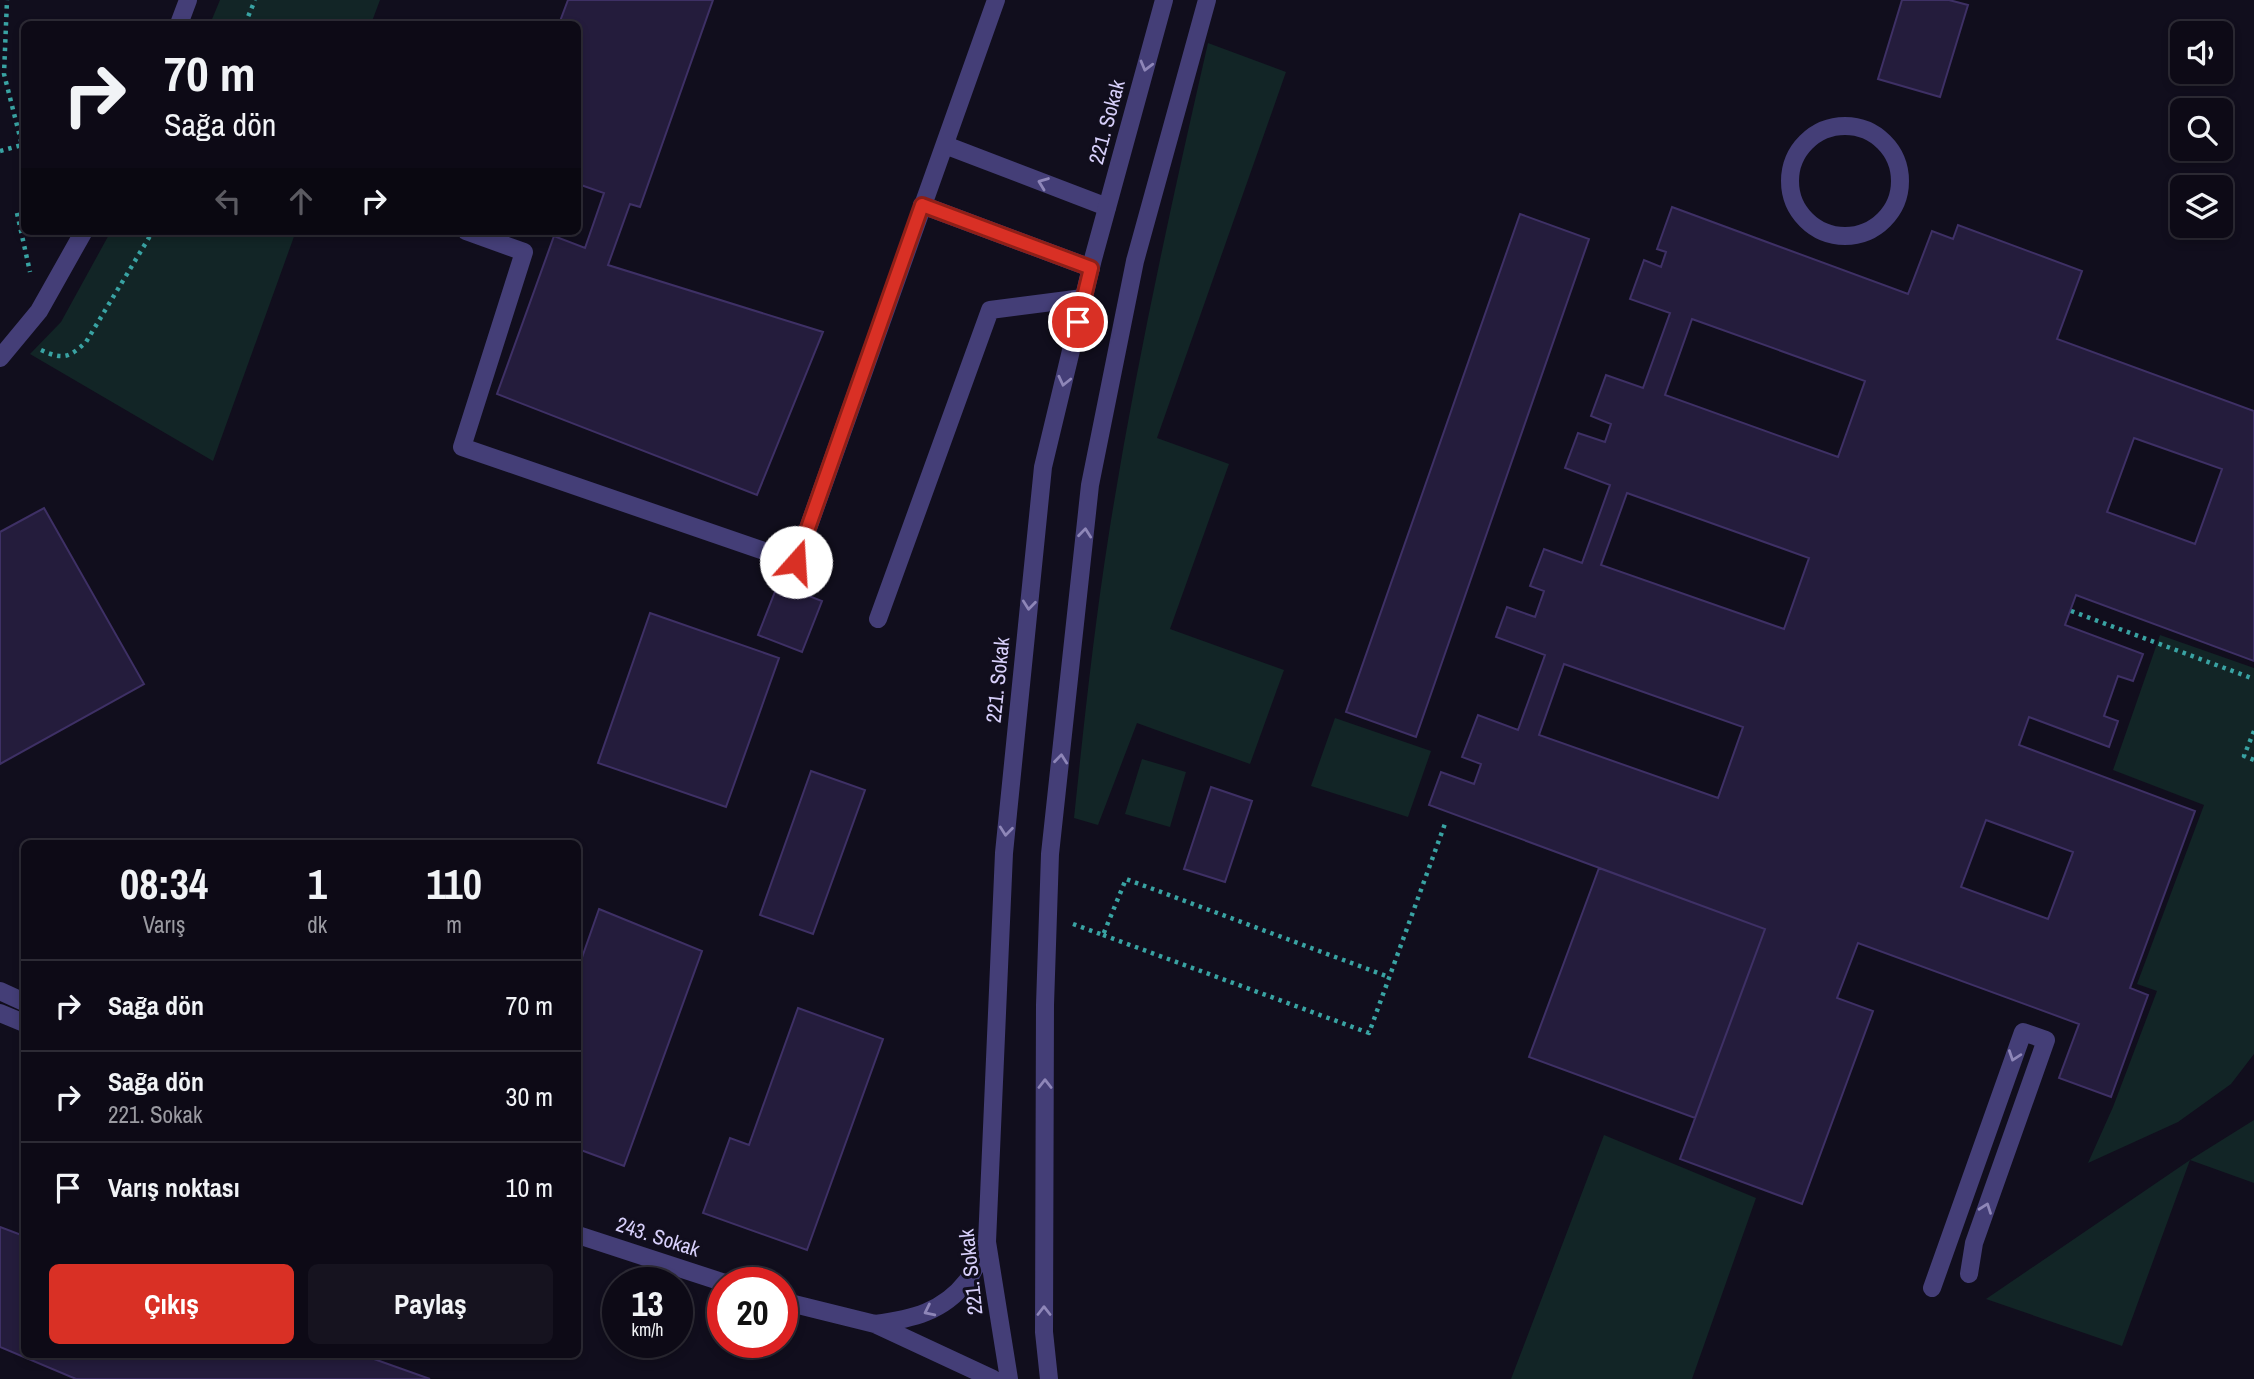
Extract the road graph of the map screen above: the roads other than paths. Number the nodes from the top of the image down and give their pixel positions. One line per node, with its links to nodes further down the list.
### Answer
1 (188, 0): 5 (street)
2 (996, 0): 6 (street)
3 (1164, 0): 9 (street, 221. Sokak, one-way to 9)
4 (1207, 0): 29 (street, one-way to 4)
5 (180, 21)
6 (945, 145): 8 (street); 9 (street, one-way to 6)
7 (1790, 185): 7 (street)
8 (922, 205): 11 (street); 12 (street)
9 (1107, 208): 12 (street, 221. Sokak)
10 (82, 235): 14 (street)
11 (477, 235)
12 (1091, 268): 13 (street, 221. Sokak)
13 (1083, 298): 15 (street); 21 (street, 221. Sokak, one-way to 21)
14 (0, 358)
15 (878, 620)
16 (0, 991): 17 (street)
17 (21, 1001)
18 (0, 1013): 19 (street)
19 (21, 1022)
20 (581, 1236): 23 (street, 243. Sokak)
21 (987, 1242): 26 (street, one-way to 26); 28 (street, 221. Sokak)
22 (1969, 1274): 24 (street, one-way to 24)
23 (707, 1277)
24 (1932, 1288)
25 (798, 1305): 26 (street)
26 (875, 1324): 27 (street)
27 (993, 1379)
28 (1009, 1379)
29 (1049, 1379)

